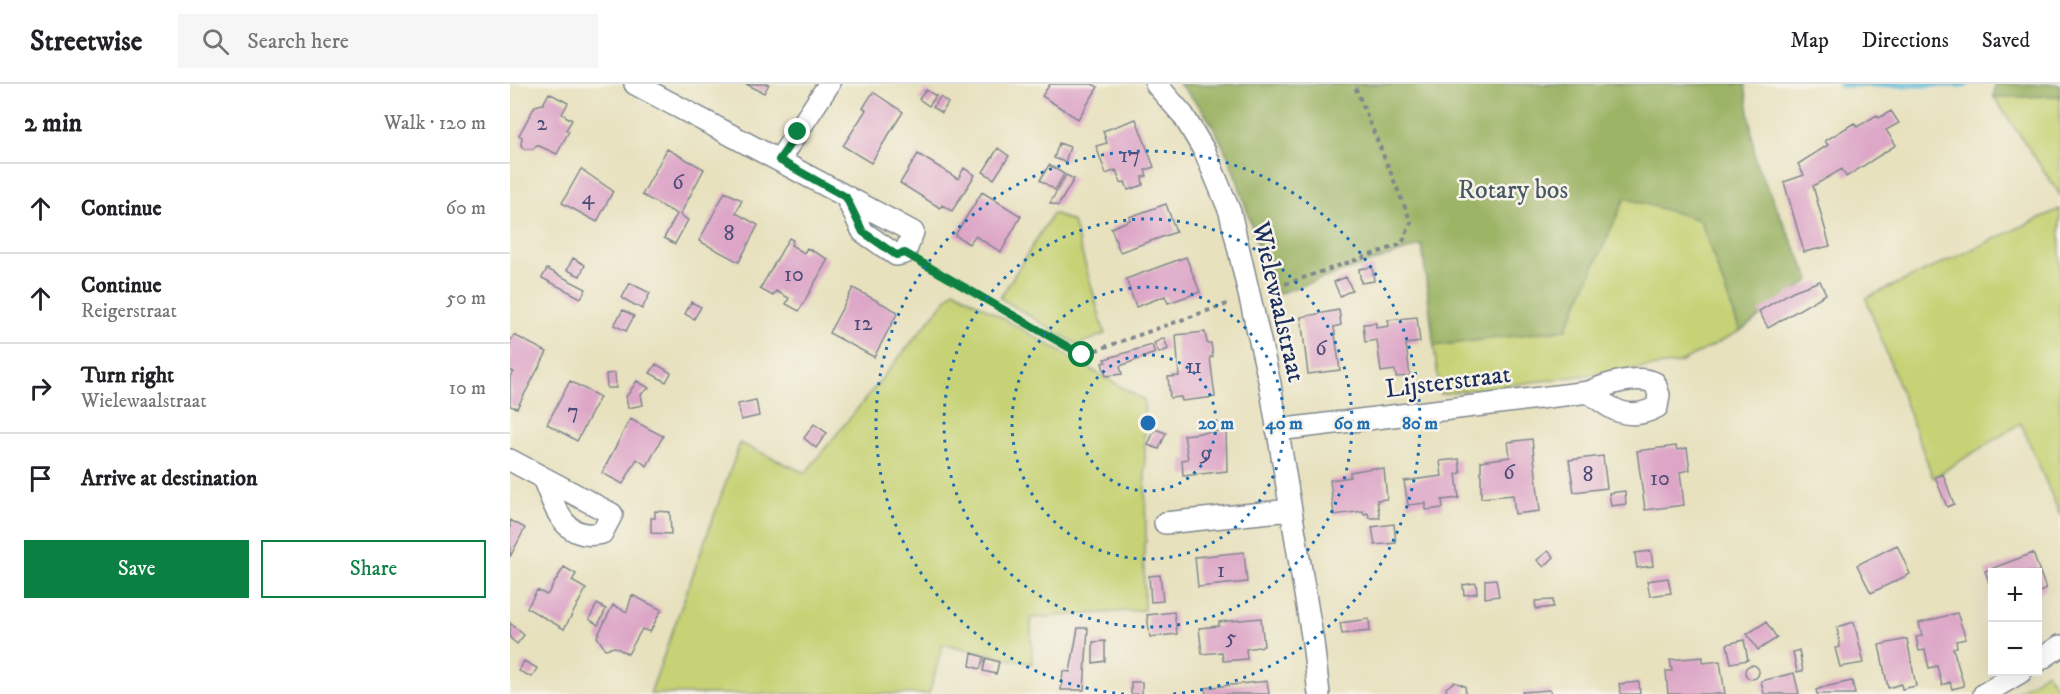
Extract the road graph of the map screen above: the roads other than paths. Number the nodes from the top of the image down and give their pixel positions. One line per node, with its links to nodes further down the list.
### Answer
1 (635, 84): 4 (street)
2 (829, 84): 4 (street)
3 (1156, 84): 7 (street, Wielewaalstraat)
4 (779, 160): 5 (street)
5 (905, 253)
6 (1589, 392): 7 (street, Lijsterstraat)
7 (1277, 430): 10 (street, Wielewaalstraat)
8 (510, 460): 9 (street)
9 (543, 478)
10 (1291, 510): 11 (street); 15 (street, Wielewaalstraat)
11 (1165, 523)
12 (2060, 646): 13 (street)
13 (2042, 658)
14 (2014, 676): 16 (street)
15 (1319, 694)
16 (1984, 694)

